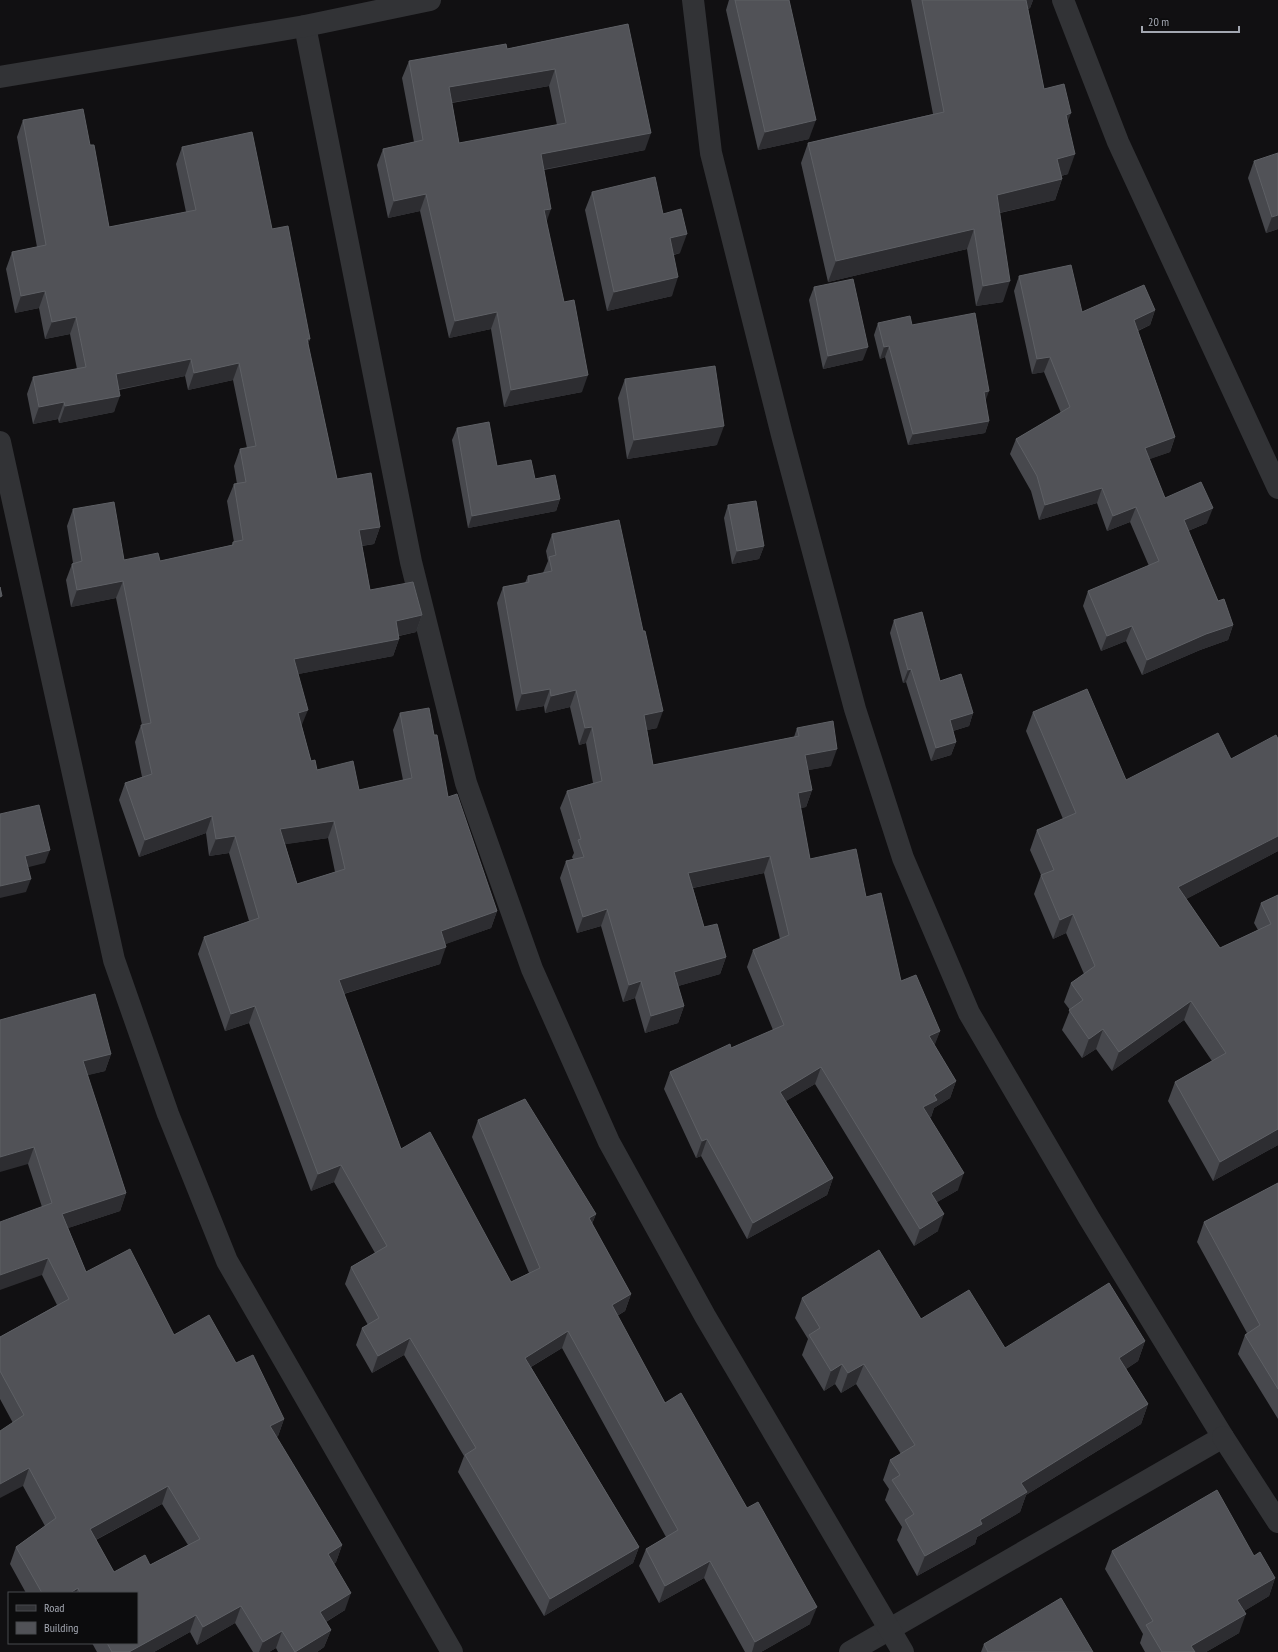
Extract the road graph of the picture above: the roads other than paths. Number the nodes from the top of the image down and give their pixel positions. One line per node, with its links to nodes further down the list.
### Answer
1 (430, 0): 4 (street)
2 (693, 0): 8 (street)
3 (1063, 0): 7 (street)
4 (305, 26): 5 (street); 10 (street)
5 (0, 77)
6 (0, 442): 11 (street)
7 (1278, 488)
8 (1223, 1437): 9 (street); 10 (street)
9 (1278, 1522)
10 (890, 1629): 12 (street); 13 (street)
11 (452, 1652)
12 (850, 1652)
13 (903, 1652)

